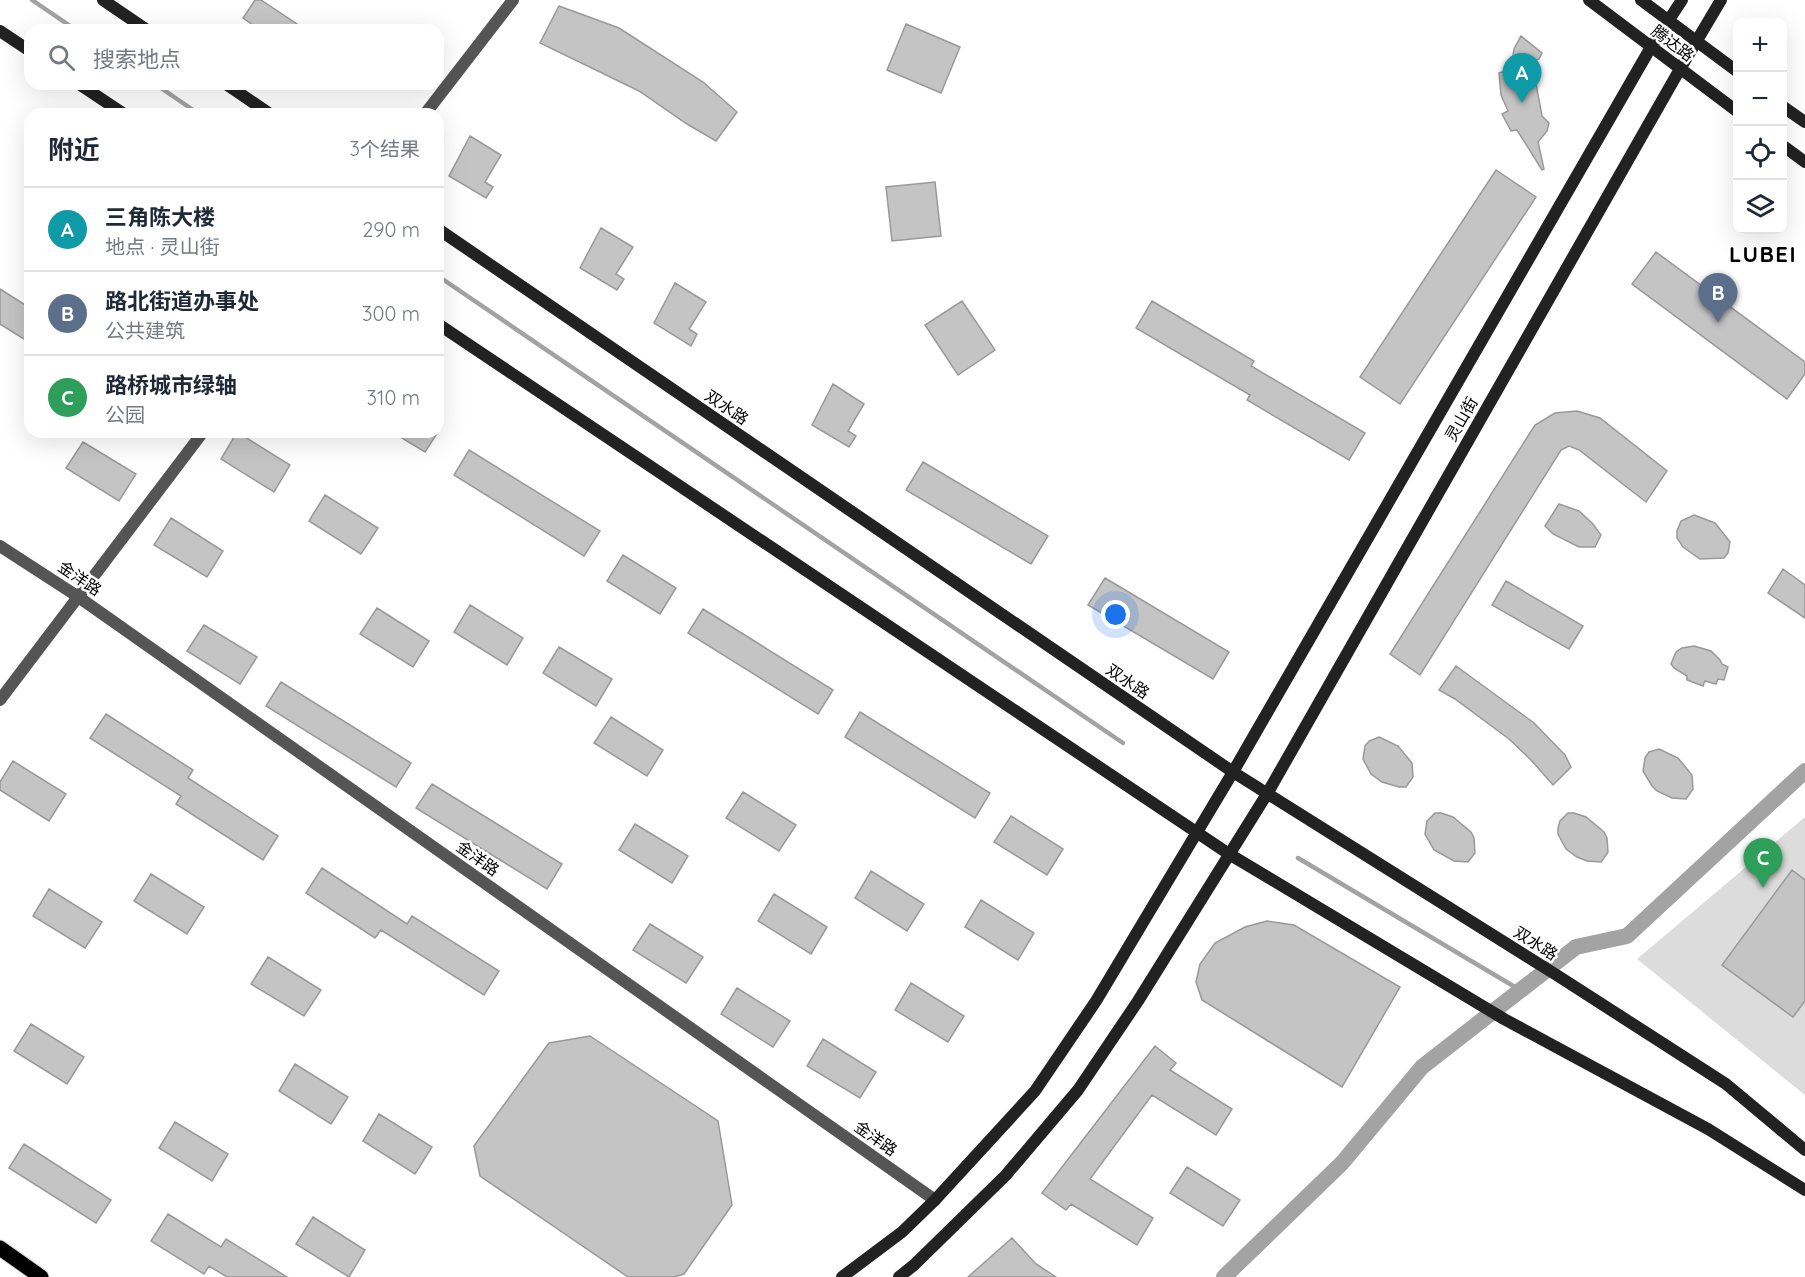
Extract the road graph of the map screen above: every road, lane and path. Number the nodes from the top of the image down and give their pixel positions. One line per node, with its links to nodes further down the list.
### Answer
1 (103, 0): 8 (main road)
2 (513, 0): 15 (street)
3 (1589, 0): 12 (main road, 腾达路)
4 (1641, 0): 7 (main road, 腾达路)
5 (1682, 0): 7 (main road, 灵山街)
6 (1721, 0): 10 (main road, 灵山街)
7 (1669, 21): 10 (main road, 腾达路); 12 (main road, 灵山街)
8 (138, 24)
9 (0, 31): 11 (main road)
10 (1697, 41): 13 (main road, 灵山街); 14 (main road, 腾达路)
11 (24, 47)
12 (1652, 47): 13 (main road, 腾达路); 33 (main road, 灵山街)
13 (1680, 69): 22 (main road, 腾达路); 34 (main road, 灵山街)
14 (1733, 69)
15 (444, 89)
16 (88, 90): 19 (main road)
17 (235, 90): 20 (main road)
18 (444, 90): 21 (street)
19 (115, 108)
20 (261, 108)
21 (430, 108)
22 (1733, 109)
23 (1787, 110): 24 (main road)
24 (1805, 123)
25 (1787, 149): 26 (main road)
26 (1805, 162)
27 (444, 233): 33 (main road, 双水路)
28 (444, 328): 35 (main road)
29 (198, 438): 31 (street)
30 (0, 546): 31 (street, 金洋路)
31 (77, 596): 32 (street); 39 (street, 金洋路)
32 (0, 700)
33 (1233, 772): 34 (main road, 双水路); 35 (main road, 灵山街)
34 (1267, 794): 36 (main road, 灵山街); 37 (main road, 双水路)
35 (1197, 833): 36 (main road); 39 (main road, 灵山街)
36 (1229, 854): 38 (main road); 43 (main road, 灵山街)
37 (1805, 1150)
38 (1805, 1190)
39 (935, 1200): 42 (main road, 灵山街)
40 (0, 1248): 41 (main road)
41 (41, 1277)
42 (842, 1277)
43 (899, 1277)

